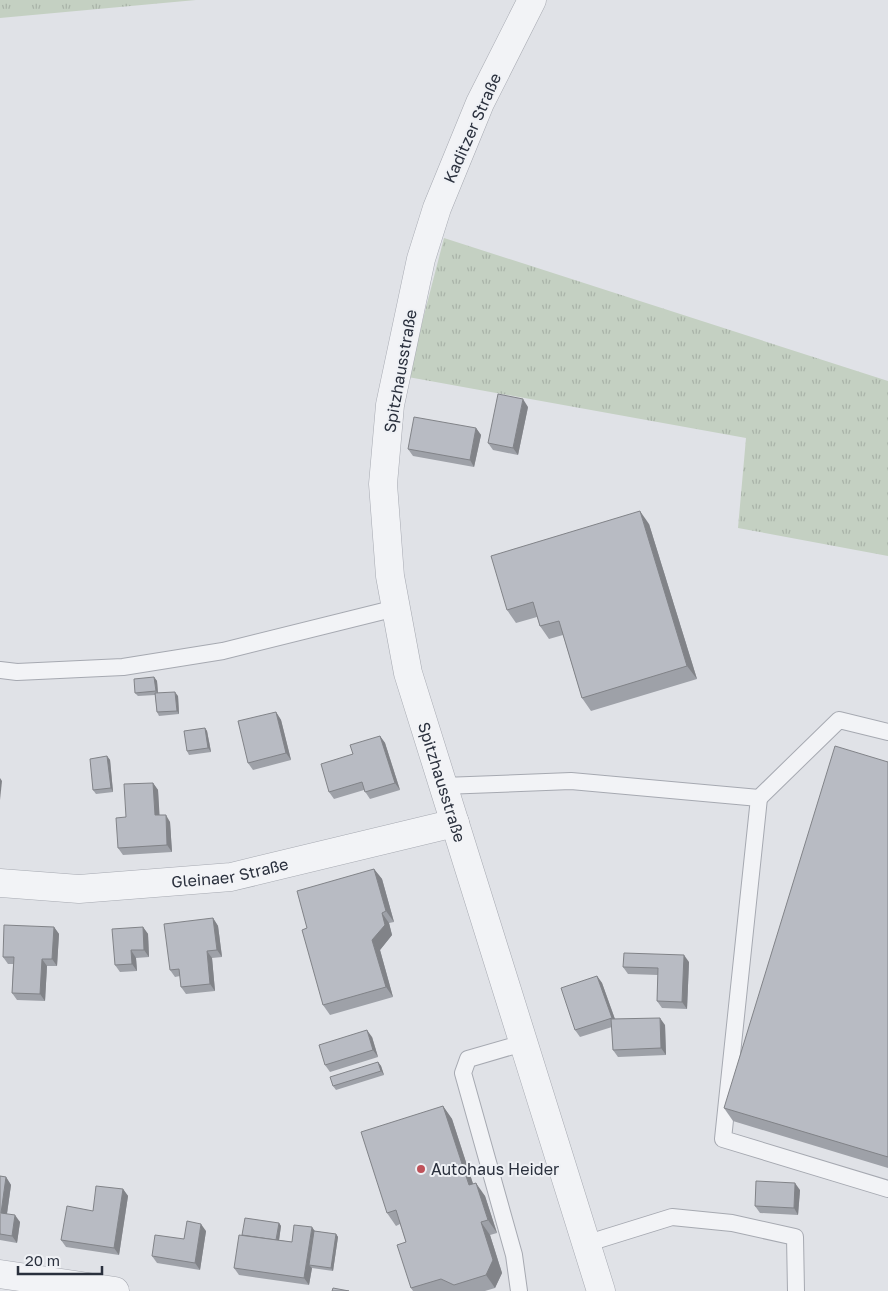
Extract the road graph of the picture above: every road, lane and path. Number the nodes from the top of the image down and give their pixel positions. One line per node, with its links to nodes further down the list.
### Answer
1 (532, 0): 2 (street, Kaditzer Straße)
2 (421, 260): 3 (street, Spitzhausstraße)
3 (396, 608): 4 (lane); 6 (street, Spitzhausstraße)
4 (0, 670)
5 (888, 732): 7 (lane)
6 (443, 786): 7 (lane); 8 (street, Spitzhausstraße)
7 (759, 798): 11 (lane)
8 (455, 823): 9 (street, Gleinaer Straße); 10 (street, Spitzhausstraße)
9 (0, 883)
10 (523, 1043): 12 (street, Spitzhausstraße); 15 (lane)
11 (888, 1189)
12 (585, 1244): 16 (street, Spitzhausstraße); 17 (lane)
13 (0, 1274): 14 (street)
14 (116, 1291)
15 (519, 1291)
16 (601, 1291)
17 (796, 1291)

